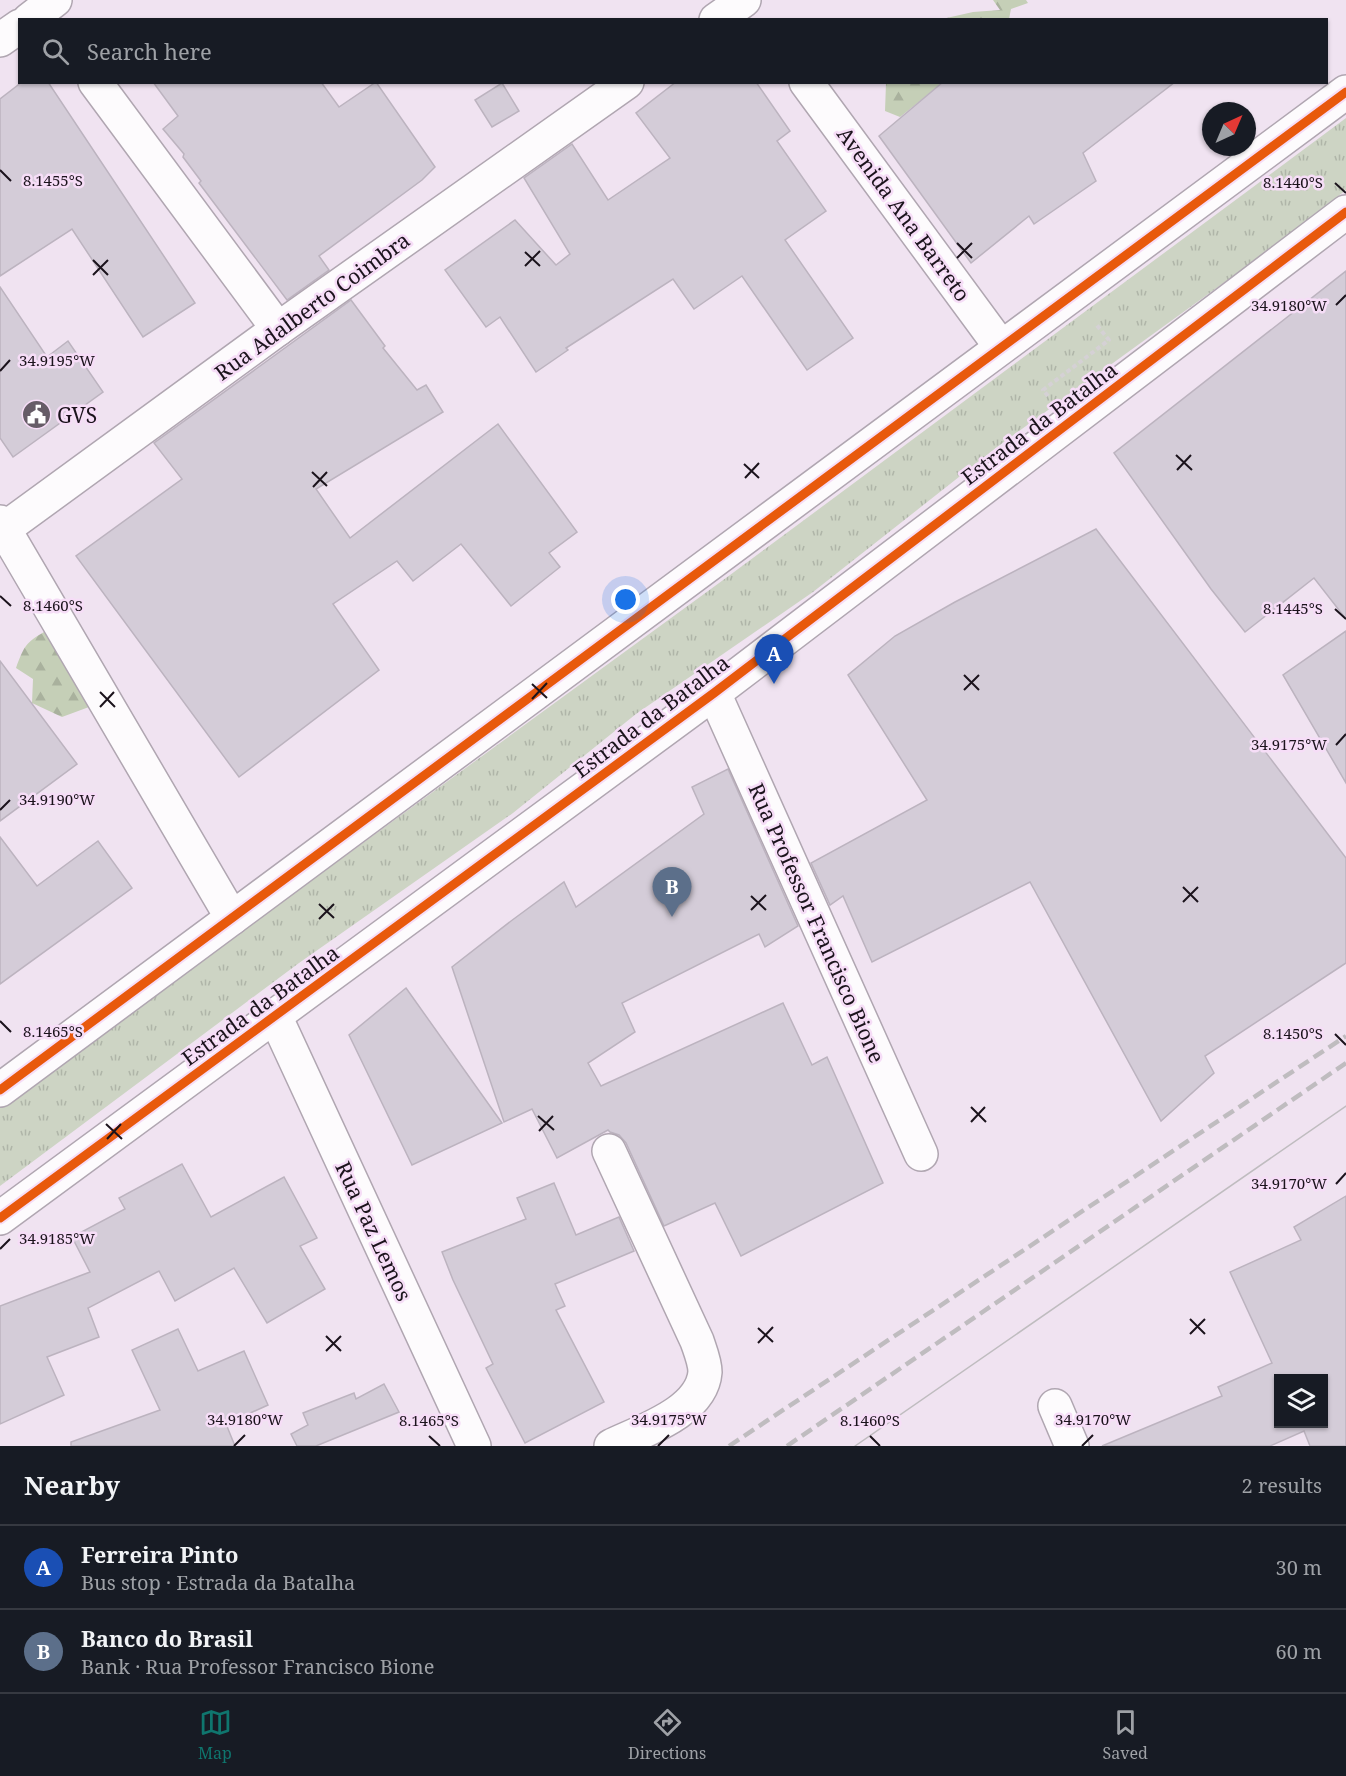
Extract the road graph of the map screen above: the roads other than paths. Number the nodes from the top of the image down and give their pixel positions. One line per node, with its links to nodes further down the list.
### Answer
1 (743, 0): 2 (main road); 3 (main road)
2 (719, 18)
3 (756, 18)
4 (18, 27): 5 (main road)
5 (0, 40)
6 (95, 84): 11 (main road)
7 (624, 84): 11 (main road, Rua Adalberto Coimbra)
8 (807, 84): 12 (main road, Avenida Ana Barreto)
9 (1346, 92): 12 (main road)
10 (1346, 212): 14 (main road, Estrada da Batalha)
11 (278, 329): 13 (main road, Rua Adalberto Coimbra)
12 (1002, 347): 15 (main road)
13 (2, 528): 15 (main road)
14 (714, 693): 16 (main road, Estrada da Batalha); 19 (main road, Rua Professor Francisco Bione)
15 (232, 918): 17 (main road)
16 (275, 1016): 20 (main road, Estrada da Batalha); 22 (main road, Rua Paz Lemos)
17 (0, 1090)
18 (609, 1151): 23 (main road)
19 (921, 1154)
20 (0, 1218)
21 (1055, 1406): 24 (main road)
22 (474, 1446)
23 (611, 1446)
24 (1072, 1446)

